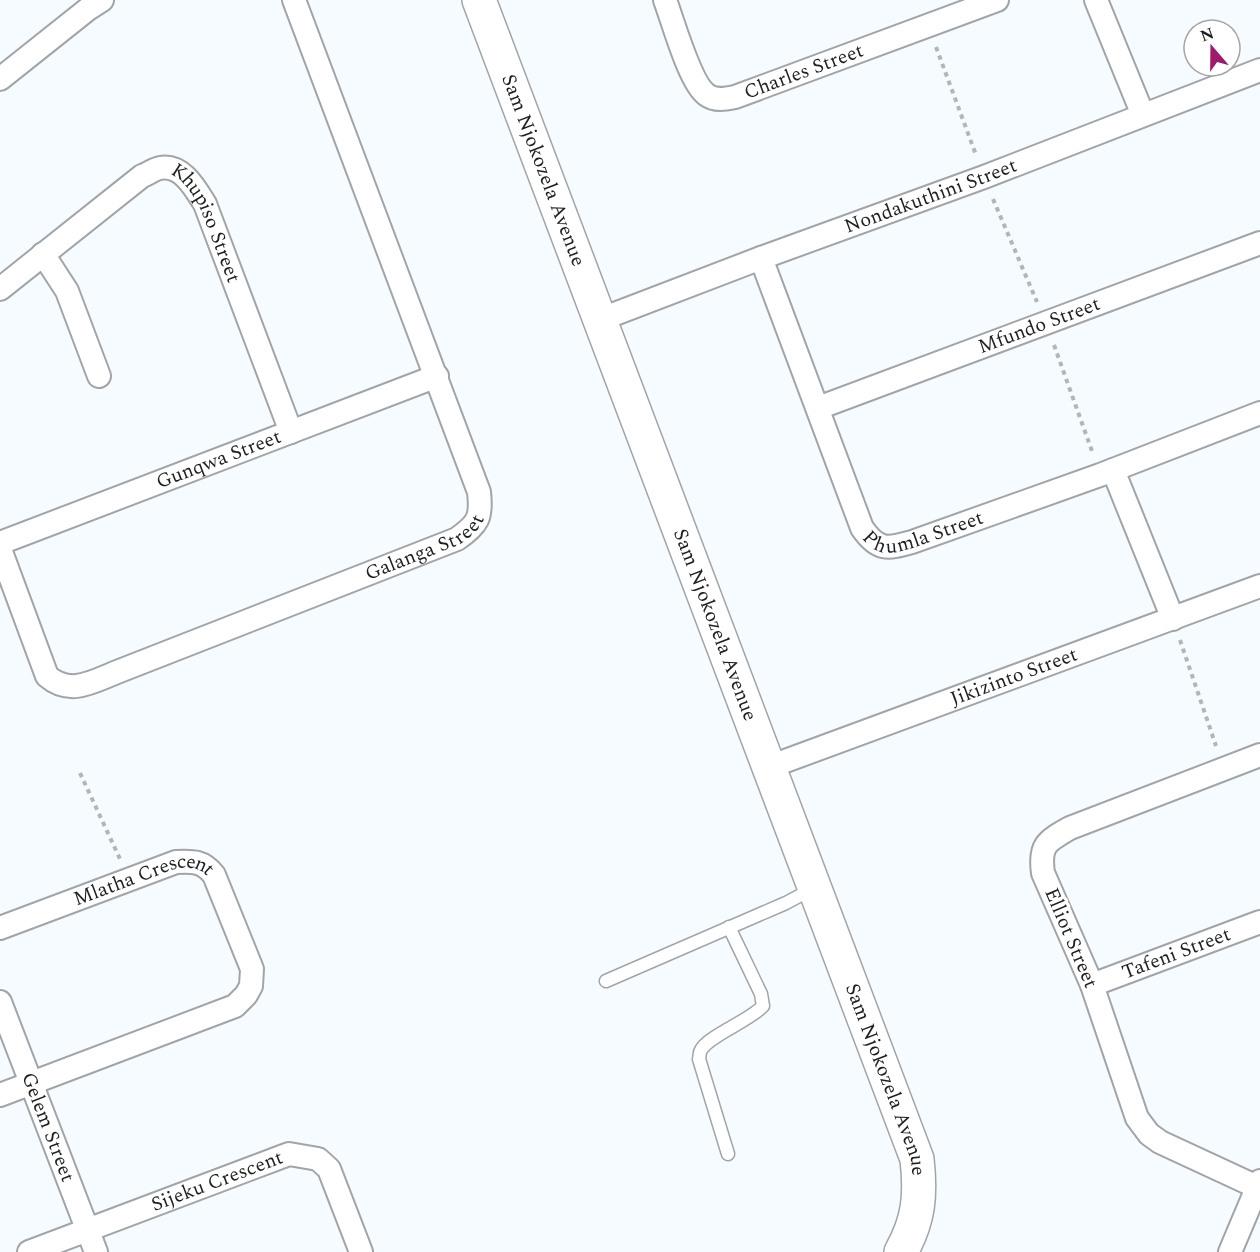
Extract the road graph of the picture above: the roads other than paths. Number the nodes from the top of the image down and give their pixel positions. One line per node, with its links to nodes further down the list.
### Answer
1 (102, 0): 8 (street)
2 (294, 0): 16 (street, Galanga Street)
3 (479, 0): 14 (street, Sam Njokozela Avenue)
4 (665, 0): 5 (street, Charles Street)
5 (997, 0)
6 (1096, 0): 9 (street)
7 (1260, 70): 9 (street, Nondakuthini Street)
8 (0, 79)
9 (1143, 115): 12 (street, Nondakuthini Street)
10 (1260, 243): 17 (street, Mfundo Street)
11 (43, 254): 13 (street, Khupiso Street); 15 (street); 19 (street, Khupiso Street)
12 (761, 258): 14 (street, Nondakuthini Street); 17 (street, Phumla Street)
13 (0, 289)
14 (599, 320): 26 (street, Sam Njokozela Avenue)
15 (99, 375)
16 (437, 376): 19 (street, Gunqwa Street); 22 (street, Galanga Street)
17 (818, 408): 20 (street, Phumla Street)
18 (1260, 413): 20 (street, Phumla Street)
19 (291, 432): 21 (street, Gunqwa Street)
20 (1106, 472): 24 (street)
21 (0, 543)
22 (0, 549)
23 (1260, 586): 24 (street, Jikizinto Street)
24 (1173, 619): 26 (street, Jikizinto Street)
25 (1260, 755): 32 (street, Elliot Street)
26 (769, 767): 27 (street, Sam Njokozela Avenue)
27 (815, 887): 29 (lane); 42 (street, Sam Njokozela Avenue)
28 (1260, 922): 32 (street, Tafeni Street)
29 (729, 927): 31 (lane); 36 (lane)
30 (0, 928): 34 (street, Mlatha Crescent)
31 (606, 981)
32 (1092, 985): 37 (street, Elliot Street)
33 (0, 1002): 34 (street, Gelem Street)
34 (32, 1083): 35 (street); 38 (street, Gelem Street)
35 (0, 1095)
36 (728, 1154)
37 (1259, 1184): 43 (street)
38 (87, 1229): 39 (street, Sijeku Crescent); 40 (street, Gelem Street); 41 (street, Sijeku Crescent)
39 (29, 1252)
40 (96, 1252)
41 (361, 1252)
42 (901, 1252)
43 (1230, 1252)

